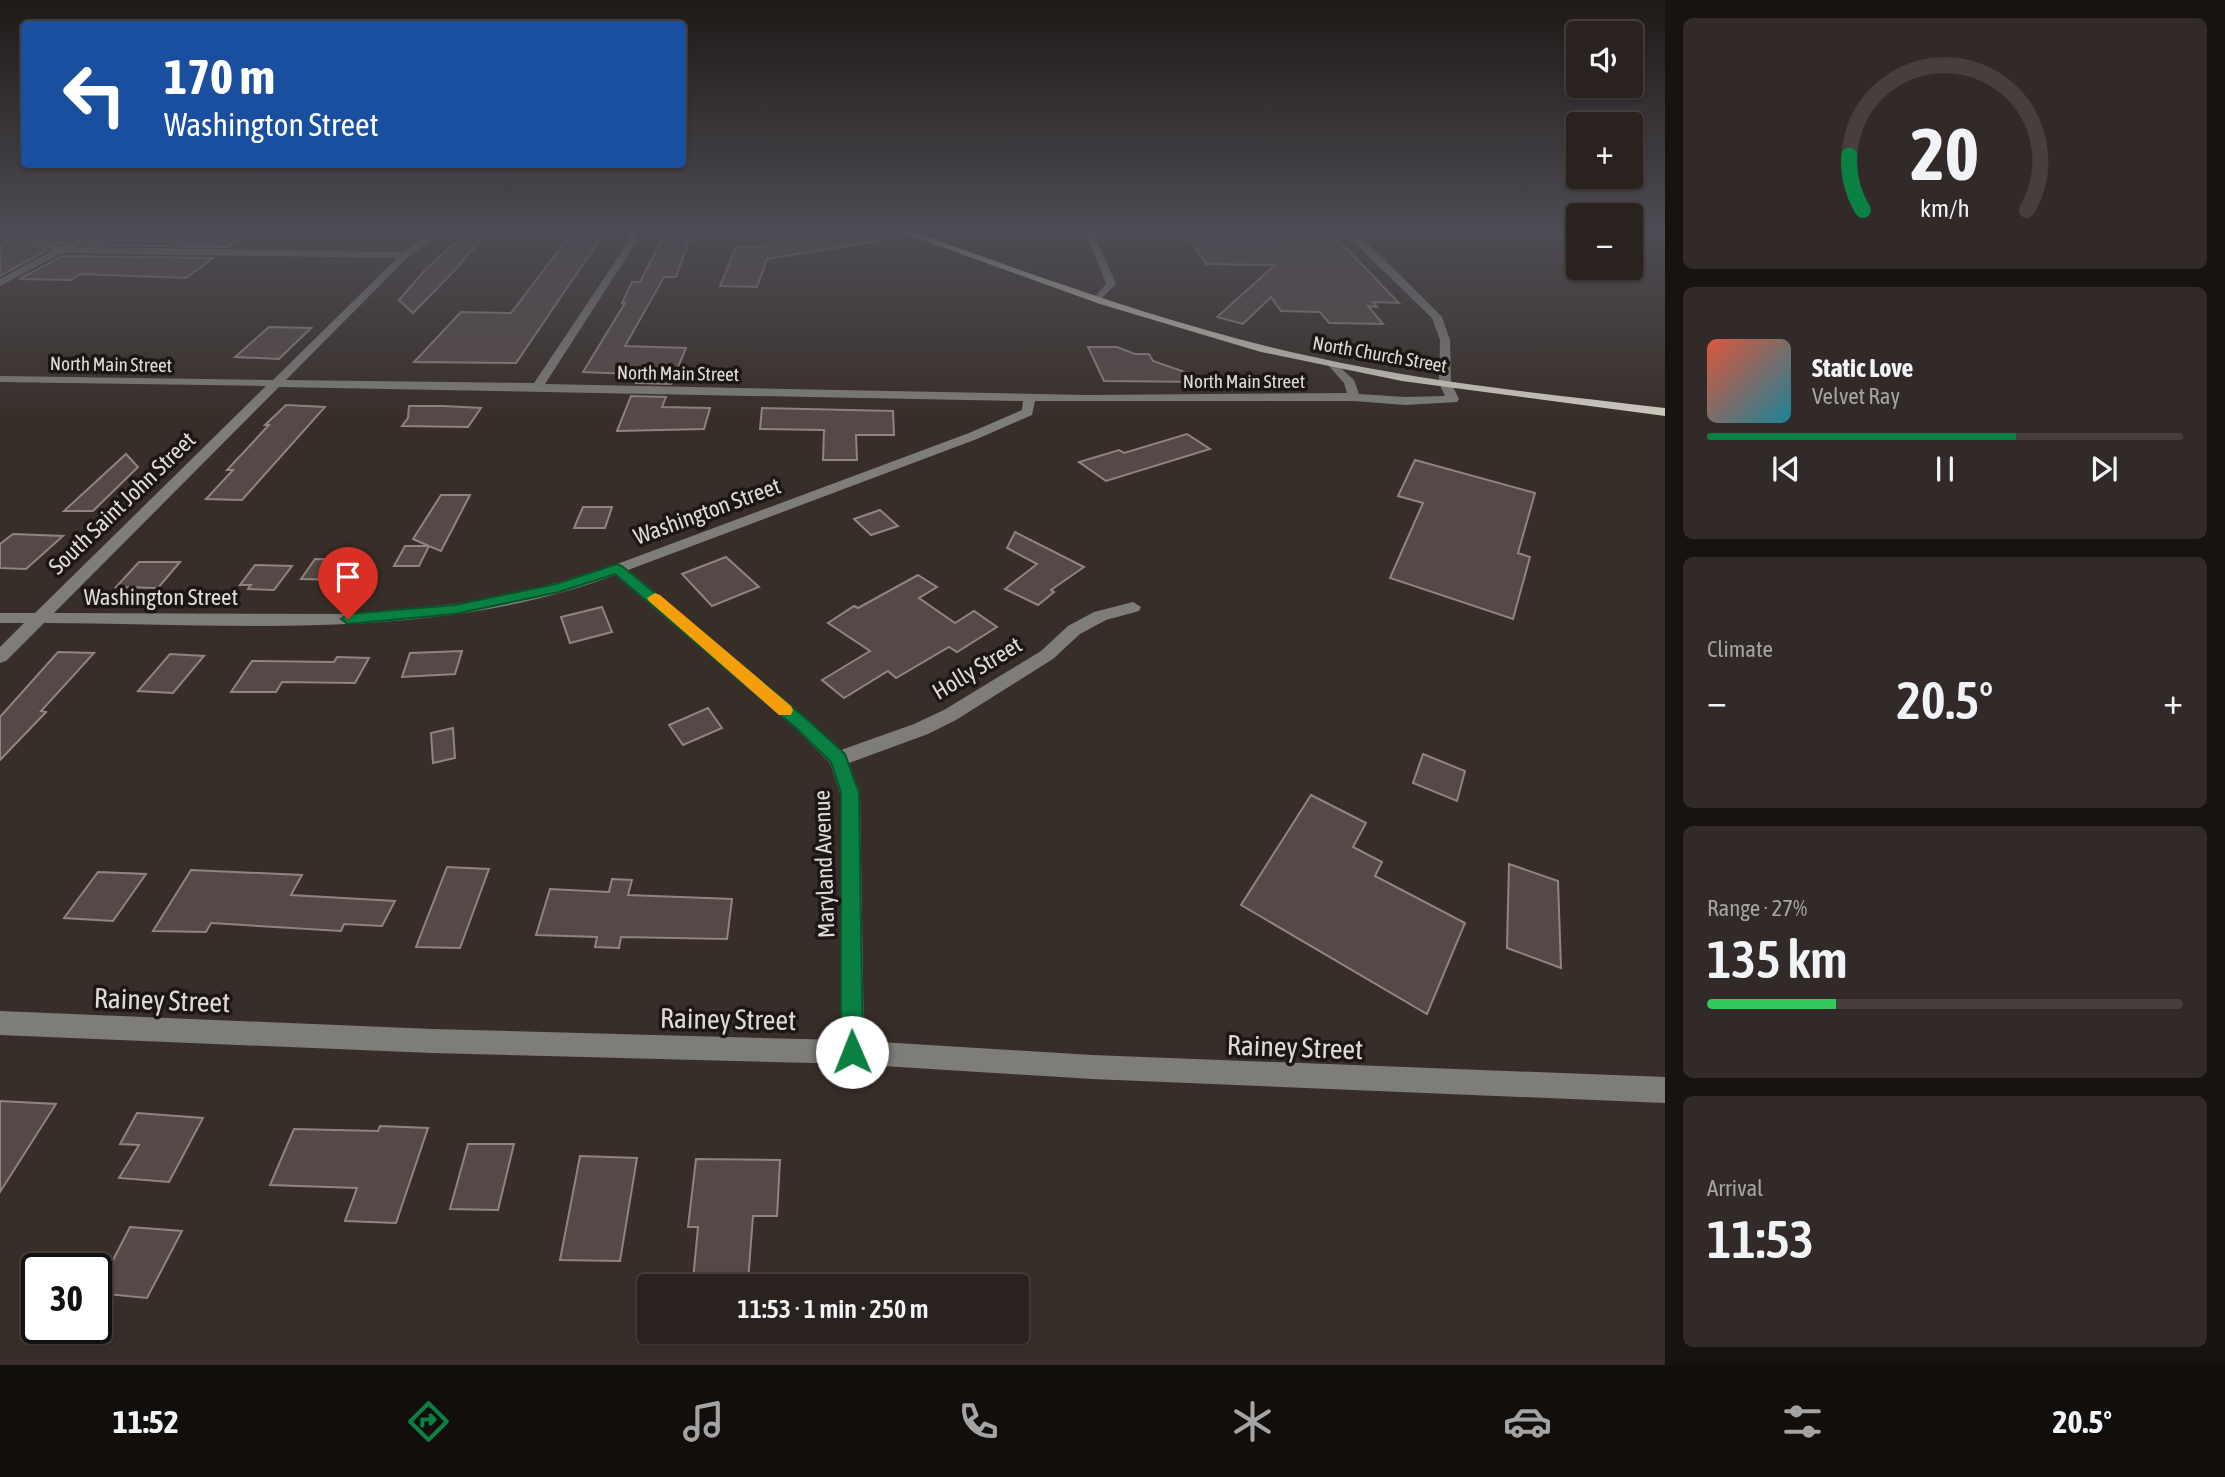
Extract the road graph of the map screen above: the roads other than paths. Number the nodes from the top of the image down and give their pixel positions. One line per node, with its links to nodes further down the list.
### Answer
1 (368, 293): 10 (street, South Saint John Street)
2 (599, 293): 11 (street)
3 (1077, 293): 6 (main road, North Church Street)
4 (1103, 293): 6 (street)
5 (1413, 293): 9 (street)
6 (1097, 300): 7 (main road, North Church Street)
7 (1334, 365): 9 (main road, North Church Street); 12 (street, North Main Street)
8 (0, 379): 10 (street, North Main Street)
9 (1445, 383): 12 (street, North Main Street); 14 (main road, North Church Street)
10 (278, 384): 11 (street, North Main Street); 18 (street, South Saint John Street)
11 (537, 387): 13 (street, North Main Street)
12 (1354, 397): 13 (street, North Main Street)
13 (1029, 398): 15 (street, Washington Street)
14 (1665, 412)
15 (617, 569): 18 (street, Washington Street); 20 (street, Maryland Avenue)
16 (1133, 607): 20 (street, Holly Street)
17 (0, 618): 18 (street, Washington Street)
18 (36, 619): 19 (street, South Saint John Street)
19 (0, 657)
20 (838, 758): 22 (street, Maryland Avenue)
21 (0, 1023): 22 (street, Rainey Street)
22 (852, 1052): 23 (street, Rainey Street)
23 (1665, 1090)

